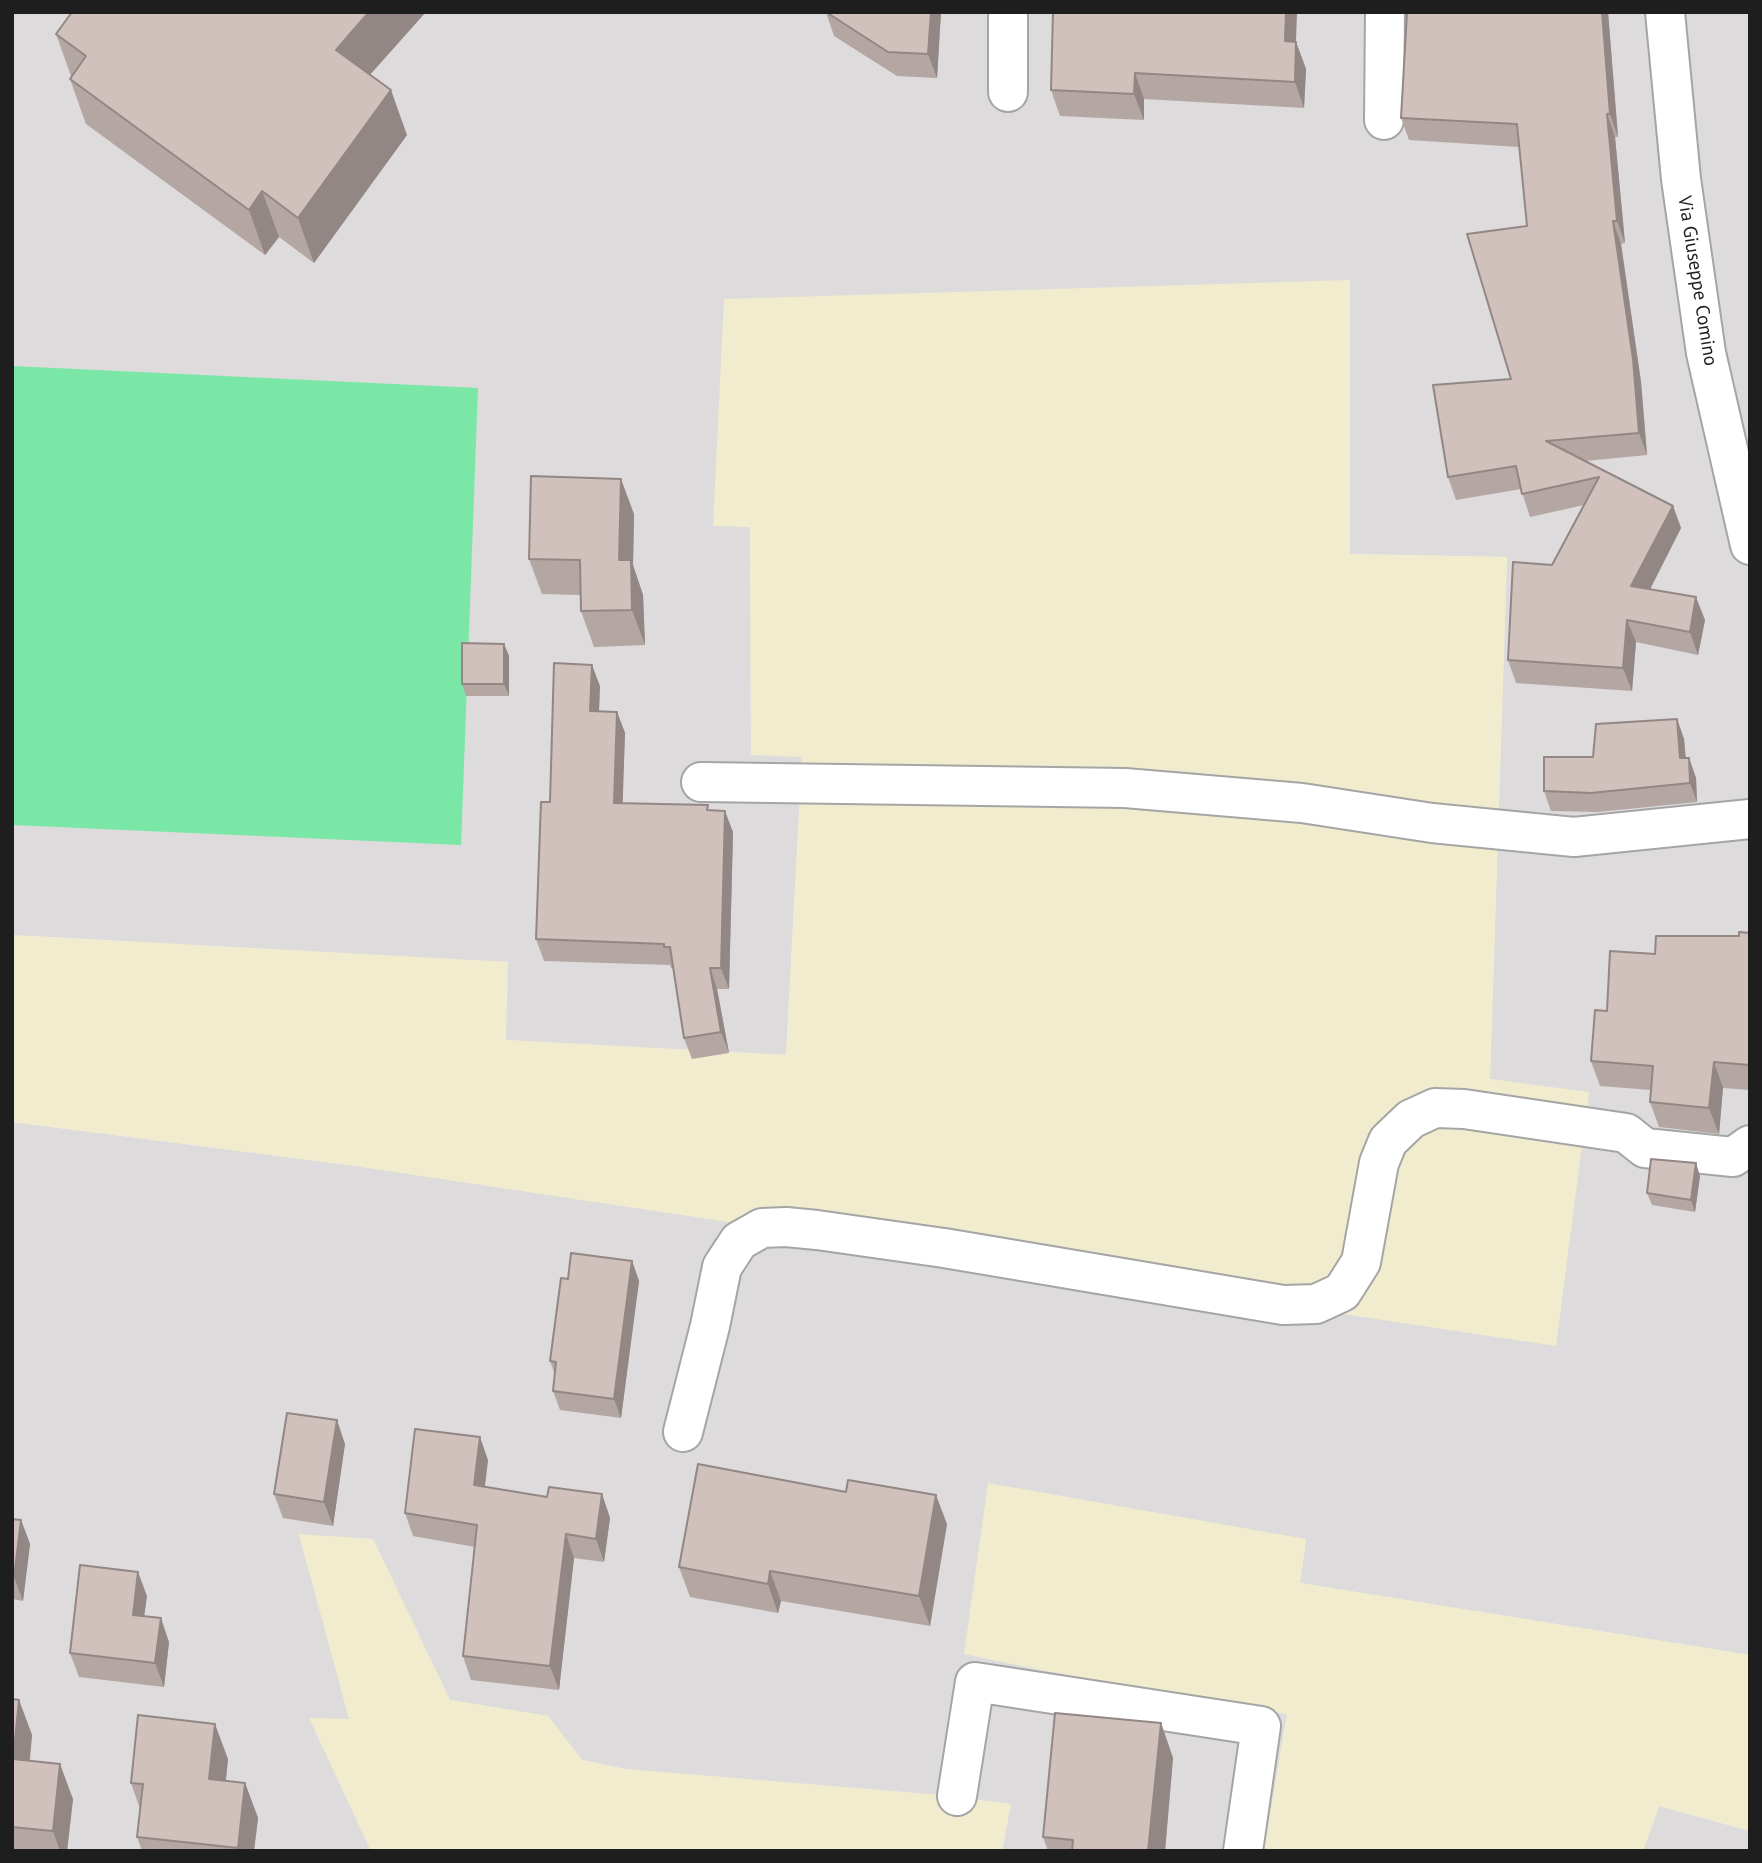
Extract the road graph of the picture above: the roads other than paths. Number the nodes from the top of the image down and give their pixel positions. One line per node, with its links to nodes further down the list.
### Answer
1 (1008, 12): 4 (street)
2 (1385, 12): 5 (street)
3 (1665, 12): 6 (street, Via Giuseppe Comino)
4 (1008, 92)
5 (1384, 120)
6 (1750, 545)
7 (701, 782): 8 (street)
8 (1750, 819)
9 (1750, 1145): 10 (street)
10 (683, 1432)
11 (957, 1796): 12 (street)
12 (1243, 1851)

